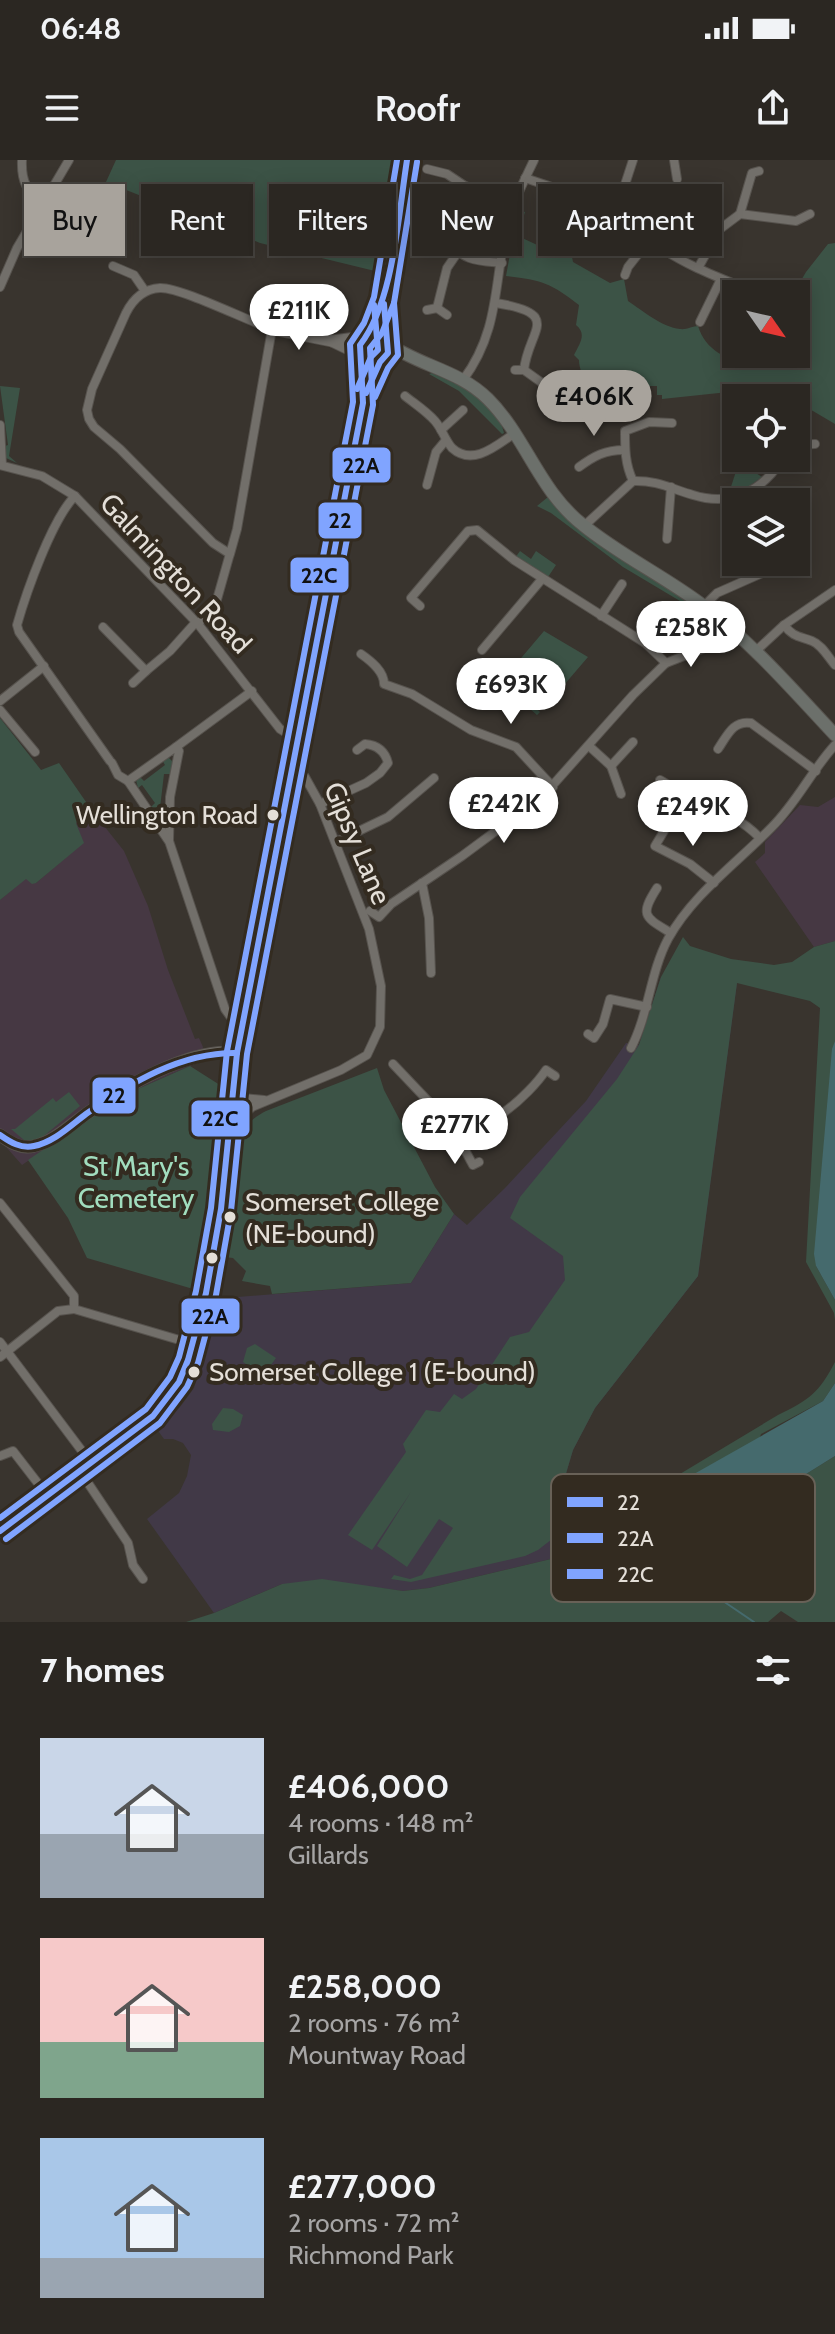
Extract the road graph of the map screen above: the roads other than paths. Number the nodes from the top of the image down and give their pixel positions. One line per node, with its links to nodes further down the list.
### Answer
1 (22, 160): 11 (street)
2 (69, 160): 12 (street)
3 (407, 160): 32 (main road)
4 (534, 160): 9 (street)
5 (633, 160): 15 (street)
6 (674, 160): 10 (street)
7 (427, 169): 13 (street)
8 (759, 171): 16 (street)
9 (525, 178): 14 (street); 25 (street)
10 (677, 179)
11 (24, 184)
12 (55, 184)
13 (462, 184)
14 (543, 184)
15 (625, 184)
16 (740, 214): 18 (street); 27 (street)
17 (810, 214): 18 (street)
18 (796, 221): 19 (street)
19 (796, 233)
20 (24, 239): 30 (street)
21 (455, 256): 34 (street)
22 (468, 256): 25 (street)
23 (636, 256): 28 (street)
24 (678, 256): 27 (street)
25 (502, 263): 33 (street)
26 (113, 266): 31 (street)
27 (698, 268): 29 (street)
28 (625, 269)
29 (721, 279): 37 (street)
30 (1, 281)
31 (145, 291): 38 (street); 69 (street)
32 (384, 300): 39 (main road); 41 (main road)
33 (496, 303): 45 (street); 46 (street)
34 (437, 308): 35 (street); 36 (street)
35 (427, 310)
36 (447, 315)
37 (700, 316)
38 (272, 329): 40 (street); 69 (street)
39 (367, 336): 40 (street); 41 (main road); 42 (main road)
40 (332, 341): 42 (street)
41 (386, 341): 43 (main road); 44 (main road)
42 (361, 356): 44 (main road); 48 (main road)
43 (413, 358): 44 (main road); 45 (main road)
44 (381, 361): 48 (main road)
45 (463, 380): 55 (main road)
46 (548, 386)
47 (408, 402): 53 (street)
48 (363, 403): 93 (main road)
49 (458, 412): 53 (street)
50 (621, 421): 54 (street)
51 (0, 425): 60 (street)
52 (666, 425): 54 (street)
53 (441, 430): 56 (street)
54 (625, 431): 59 (street)
55 (515, 433): 56 (street); 67 (main road)
56 (446, 440): 63 (street)
57 (810, 444): 58 (street)
58 (815, 444)
59 (624, 450): 61 (street); 64 (street)
60 (1, 465): 66 (street, Galmington Road)
61 (586, 466)
62 (773, 472): 65 (street)
63 (431, 481)
64 (633, 481): 65 (street); 67 (street)
65 (671, 487): 68 (street)
66 (75, 496): 77 (street, Galmington Road); 86 (street)
67 (584, 526): 75 (main road)
68 (667, 539)
69 (230, 554): 77 (street)
70 (755, 576): 75 (street)
71 (542, 579): 74 (street); 76 (street); 82 (street)
72 (622, 584): 76 (street)
73 (835, 590): 78 (street)
74 (420, 606)
75 (704, 606): 80 (main road)
76 (601, 616): 84 (street)
77 (197, 623): 87 (street); 89 (street, Galmington Road)
78 (784, 625): 81 (street); 85 (street)
79 (103, 627): 87 (street)
80 (735, 631): 81 (main road); 84 (street)
81 (757, 650): 92 (main road)
82 (483, 651)
83 (361, 654): 109 (street)
84 (666, 663): 97 (street)
85 (835, 665)
86 (44, 666): 90 (street); 108 (street)
87 (146, 671): 88 (street)
88 (133, 683)
89 (252, 691): 93 (street, Galmington Road); 98 (street)
90 (0, 701)
91 (0, 710): 100 (street)
92 (835, 735)
93 (298, 740): 103 (main road)
94 (633, 742): 102 (street)
95 (362, 744): 101 (street)
96 (835, 745): 105 (street)
97 (589, 746): 102 (street); 109 (street)
98 (176, 747): 108 (street); 114 (street)
99 (718, 749): 105 (street)
100 (35, 752)
101 (388, 763): 104 (street); 111 (street)
102 (611, 766): 110 (street)
103 (292, 770): 111 (street, Gipsy Lane); 125 (main road)
104 (398, 770)
105 (816, 771): 113 (street)
106 (434, 778): 115 (street)
107 (660, 780): 113 (street)
108 (128, 781): 114 (street)
109 (553, 787): 116 (street)
110 (621, 794)
111 (320, 804): 115 (street, Gipsy Lane)
112 (664, 831): 117 (street)
113 (760, 838): 117 (street)
114 (169, 841): 123 (street)
115 (336, 842): 130 (street, Gipsy Lane)
116 (422, 883): 119 (street); 121 (street)
117 (714, 883): 120 (street)
118 (657, 888): 120 (street)
119 (370, 911)
120 (671, 933): 122 (street)
121 (431, 973)
122 (647, 1007): 124 (street); 126 (street)
123 (230, 1016)
124 (594, 1038)
125 (238, 1047): 129 (main road); 134 (street)
126 (631, 1048)
127 (393, 1064): 133 (street)
128 (555, 1076): 133 (street)
129 (232, 1100): 130 (street); 131 (street); 132 (main road)
130 (265, 1100): 131 (street, Gipsy Lane)
131 (252, 1107): 132 (street, Gipsy Lane)
132 (229, 1129): 139 (main road)
133 (460, 1129): 135 (street)
134 (0, 1135)
135 (479, 1162)
136 (0, 1203): 137 (street)
137 (74, 1309): 139 (street); 140 (street)
138 (0, 1342): 140 (street)
139 (193, 1344): 142 (main road)
140 (4, 1354): 142 (street)
141 (0, 1456): 144 (street)
142 (91, 1463): 143 (main road)
143 (80, 1471): 144 (main road); 146 (street)
144 (47, 1495): 145 (main road)
145 (0, 1531)
146 (143, 1579)

